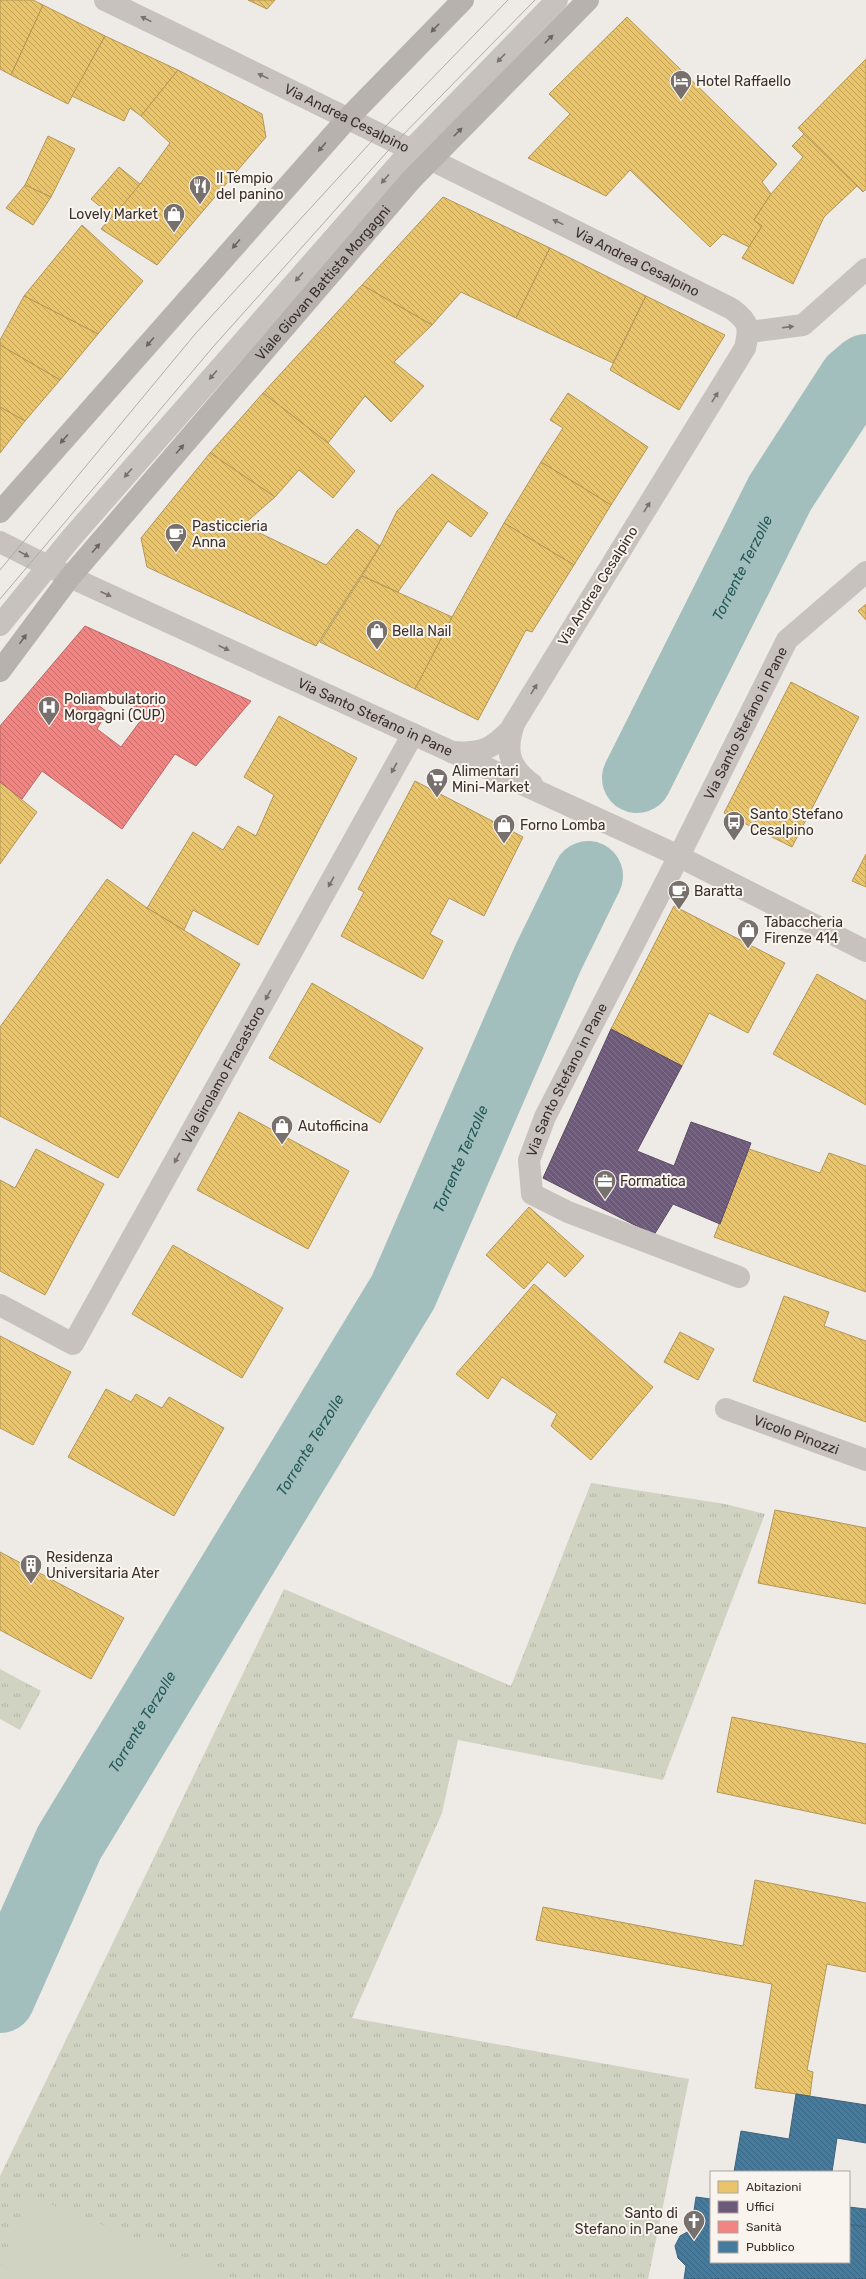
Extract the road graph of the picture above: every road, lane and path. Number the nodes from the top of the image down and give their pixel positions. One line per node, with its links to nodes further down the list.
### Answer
1 (105, 0): 5 (street, Via Andrea Cesalpino, one-way to 1)
2 (463, 0): 5 (main road, one-way to 5)
3 (557, 0): 6 (street, Viale Giovan Battista Morgagni, one-way to 6)
4 (588, 0): 7 (main road, Viale Giovan Battista Morgagni, one-way to 4)
5 (348, 118): 6 (street, Via Andrea Cesalpino); 10 (main road, one-way to 10)
6 (411, 150): 7 (street, Via Andrea Cesalpino); 12 (street, Viale Giovan Battista Morgagni, one-way to 12)
7 (431, 160): 9 (street, Via Andrea Cesalpino, one-way to 7); 14 (main road, Viale Giovan Battista Morgagni, one-way to 7)
8 (866, 269): 9 (street, one-way to 8)
9 (749, 332): 17 (street, Via Andrea Cesalpino, one-way to 9)
10 (0, 512)
11 (0, 542): 12 (street, one-way to 12)
12 (48, 566): 14 (street); 15 (street, Viale Giovan Battista Morgagni)
13 (866, 572): 21 (street, Via Santo Stefano in Pane)
14 (70, 577): 16 (main road, Viale Giovan Battista Morgagni, one-way to 14); 18 (street, Via Santo Stefano in Pane, one-way to 18)
15 (0, 625)
16 (0, 671)
17 (514, 722): 19 (street, Via Andrea Cesalpino); 20 (street, Via Andrea Cesalpino)
18 (413, 734): 19 (street, Via Santo Stefano in Pane); 24 (street, Via Girolamo Fracastoro, one-way to 24)
19 (452, 752): 20 (street, Via Santo Stefano in Pane)
20 (550, 796): 21 (street, Via Santo Stefano in Pane)
21 (672, 853): 22 (street, Via Santo Stefano in Pane); 23 (street, Via Santo Stefano in Pane)
22 (866, 951)
23 (739, 1277)
24 (0, 1305)
25 (726, 1409): 26 (street, Vicolo Pinozzi)
26 (866, 1460)

